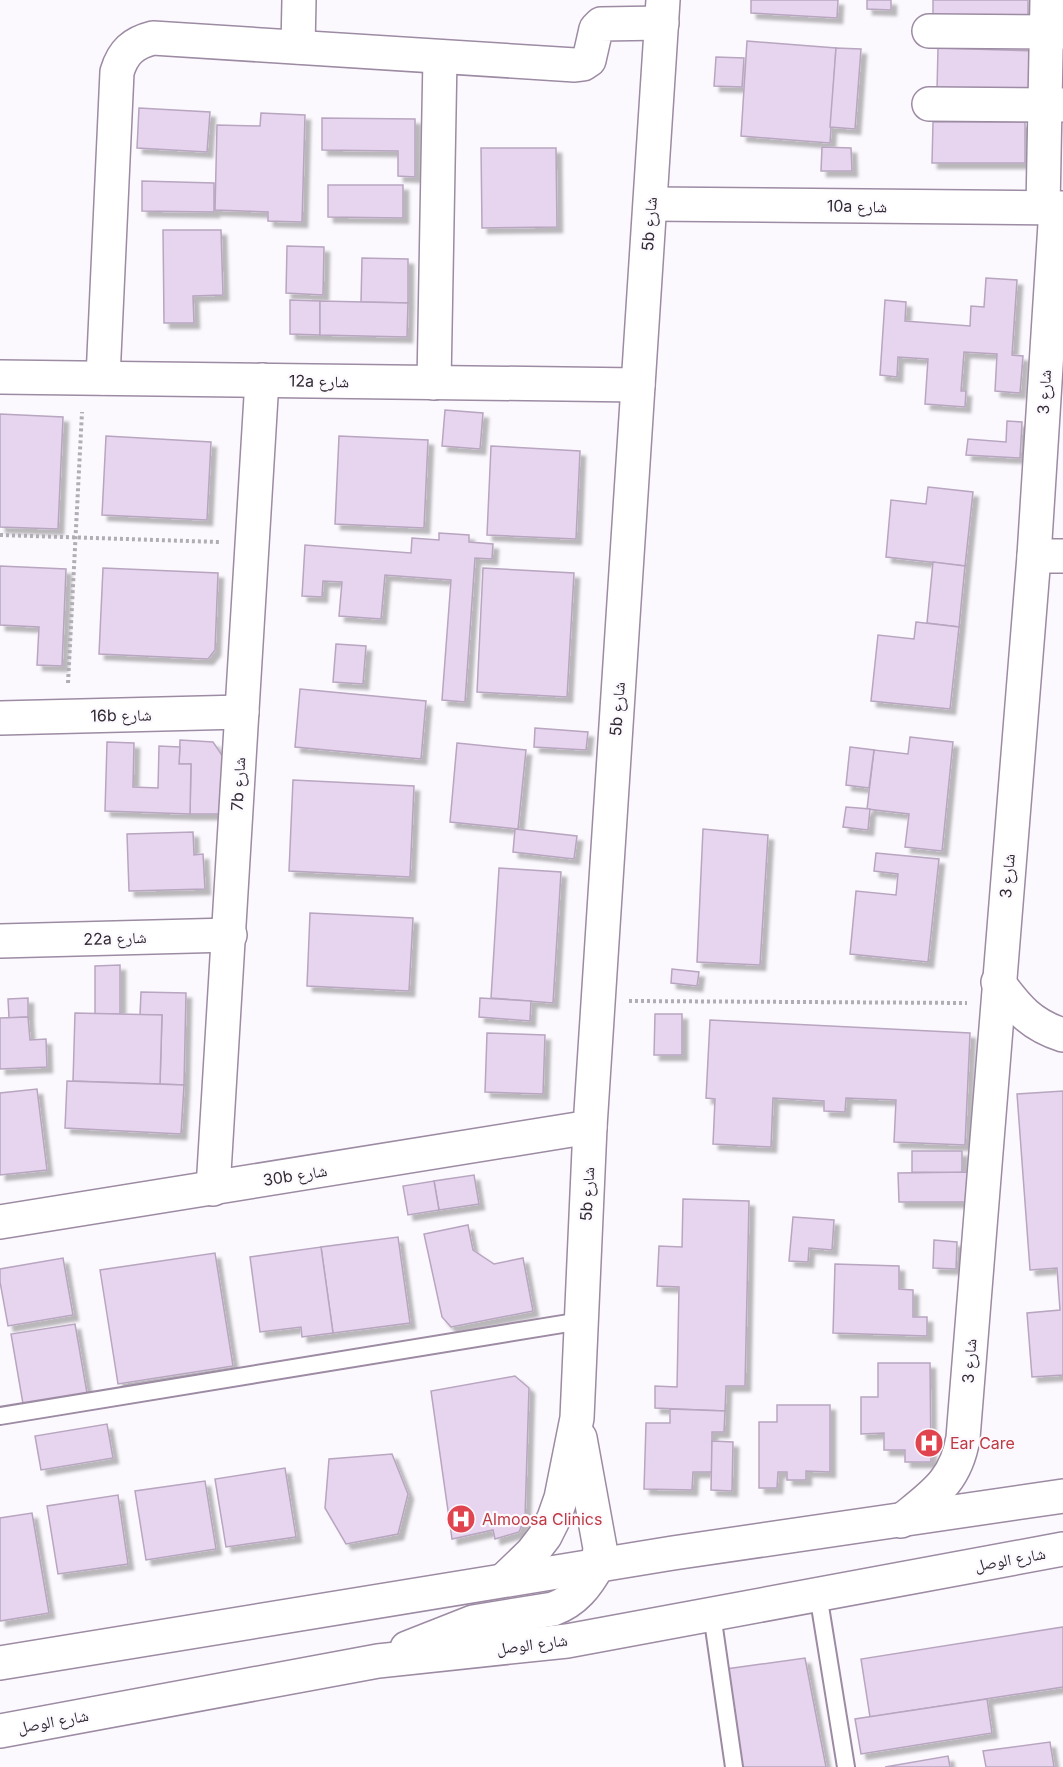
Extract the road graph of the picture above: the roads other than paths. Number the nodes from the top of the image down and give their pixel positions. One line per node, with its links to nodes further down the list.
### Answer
1 (299, 0): 5 (street)
2 (662, 11): 6 (street); 9 (street, 5b شارع)
3 (1052, 21): 4 (street); 8 (street, شارع 3)
4 (929, 32)
5 (298, 48): 6 (street); 12 (street)
6 (441, 57): 14 (street)
7 (929, 104): 8 (street)
8 (1054, 105): 10 (street, شارع 3)
9 (651, 204): 10 (street, 10a شارع); 15 (street, 5b شارع)
10 (1054, 208): 16 (street, شارع 3)
11 (0, 377): 12 (street, 12a شارع)
12 (93, 378): 13 (street, 12a شارع)
13 (262, 380): 14 (street, 12a شارع); 17 (street, 7b شارع)
14 (434, 383): 15 (street, 12a شارع)
15 (638, 385): 23 (street, 5b شارع)
16 (1049, 556): 21 (street, شارع 3)
17 (242, 712): 18 (street, 16b شارع); 19 (street, 7b شارع)
18 (0, 718)
19 (230, 935): 20 (street, 22a شارع); 24 (street, 7b شارع)
20 (0, 941)
21 (997, 993): 22 (street); 30 (street, شارع 3)
22 (1063, 1035)
23 (590, 1127): 24 (street, 30b شارع); 26 (street, 5b شارع)
24 (213, 1189): 25 (street, 30b شارع)
25 (0, 1222)
26 (581, 1321): 27 (lane); 28 (street, 5b شارع)
27 (0, 1416)
28 (577, 1418): 32 (street, 5b شارع); 33 (street, 5b شارع)
29 (1063, 1496): 30 (street)
30 (901, 1521): 32 (street)
31 (1063, 1549): 34 (street, شارع الوصل)
32 (598, 1565): 33 (street); 36 (street)
33 (506, 1579): 37 (street)
34 (818, 1594): 35 (street, شارع الوصل); 40 (lane)
35 (712, 1614): 36 (street, شارع الوصل); 39 (lane)
36 (378, 1661): 38 (street, شارع الوصل)
37 (0, 1663)
38 (0, 1731)
39 (734, 1767)
40 (846, 1767)

